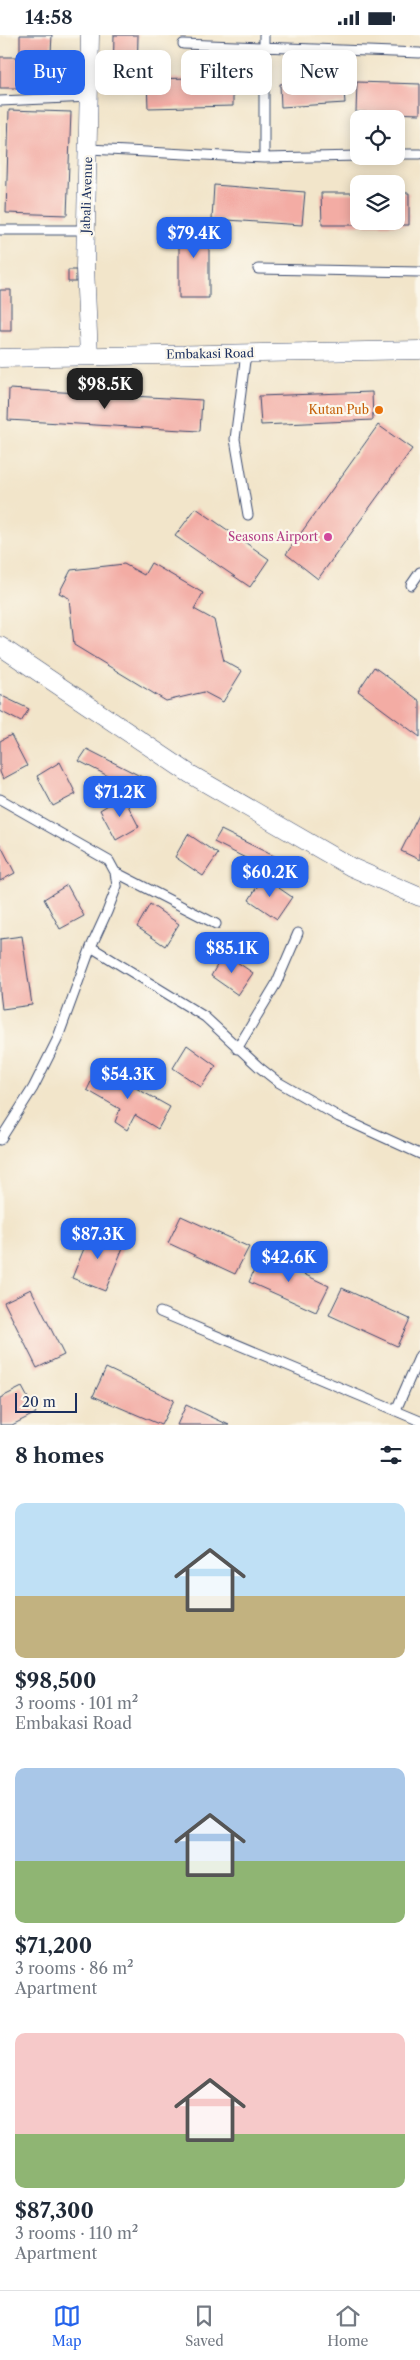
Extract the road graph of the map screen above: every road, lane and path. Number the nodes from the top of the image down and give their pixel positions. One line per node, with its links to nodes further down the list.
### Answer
1 (90, 35): 6 (street, Jabali Avenue)
2 (264, 35): 4 (lane)
3 (183, 44): 4 (lane)
4 (264, 45): 5 (lane); 12 (lane)
5 (420, 53)
6 (90, 97): 7 (lane); 8 (street, Jabali Avenue)
7 (0, 101)
8 (89, 149): 12 (lane); 14 (street, Jabali Avenue)
9 (420, 154): 10 (lane)
10 (405, 155)
11 (350, 156): 12 (lane)
12 (264, 158)
13 (0, 230): 14 (lane)
14 (86, 230): 19 (street, Jabali Avenue)
15 (258, 269): 16 (lane)
16 (420, 272)
17 (420, 350): 18 (street, Embakasi Road)
18 (246, 353): 19 (street, Embakasi Road); 21 (lane)
19 (89, 356): 20 (street, Embakasi Road)
20 (0, 358)
21 (248, 515)
22 (420, 572): 23 (lane)
23 (412, 585)
24 (0, 646): 27 (street)
25 (0, 799): 26 (lane)
26 (115, 872): 28 (lane); 30 (lane)
27 (420, 897)
28 (216, 924)
29 (298, 933): 31 (lane)
30 (91, 947): 31 (lane); 32 (lane)
31 (238, 1049): 33 (lane)
32 (0, 1140)
33 (420, 1155)
34 (160, 1312): 36 (lane)
35 (420, 1355): 36 (lane)
36 (396, 1410): 37 (lane)
37 (420, 1421)

